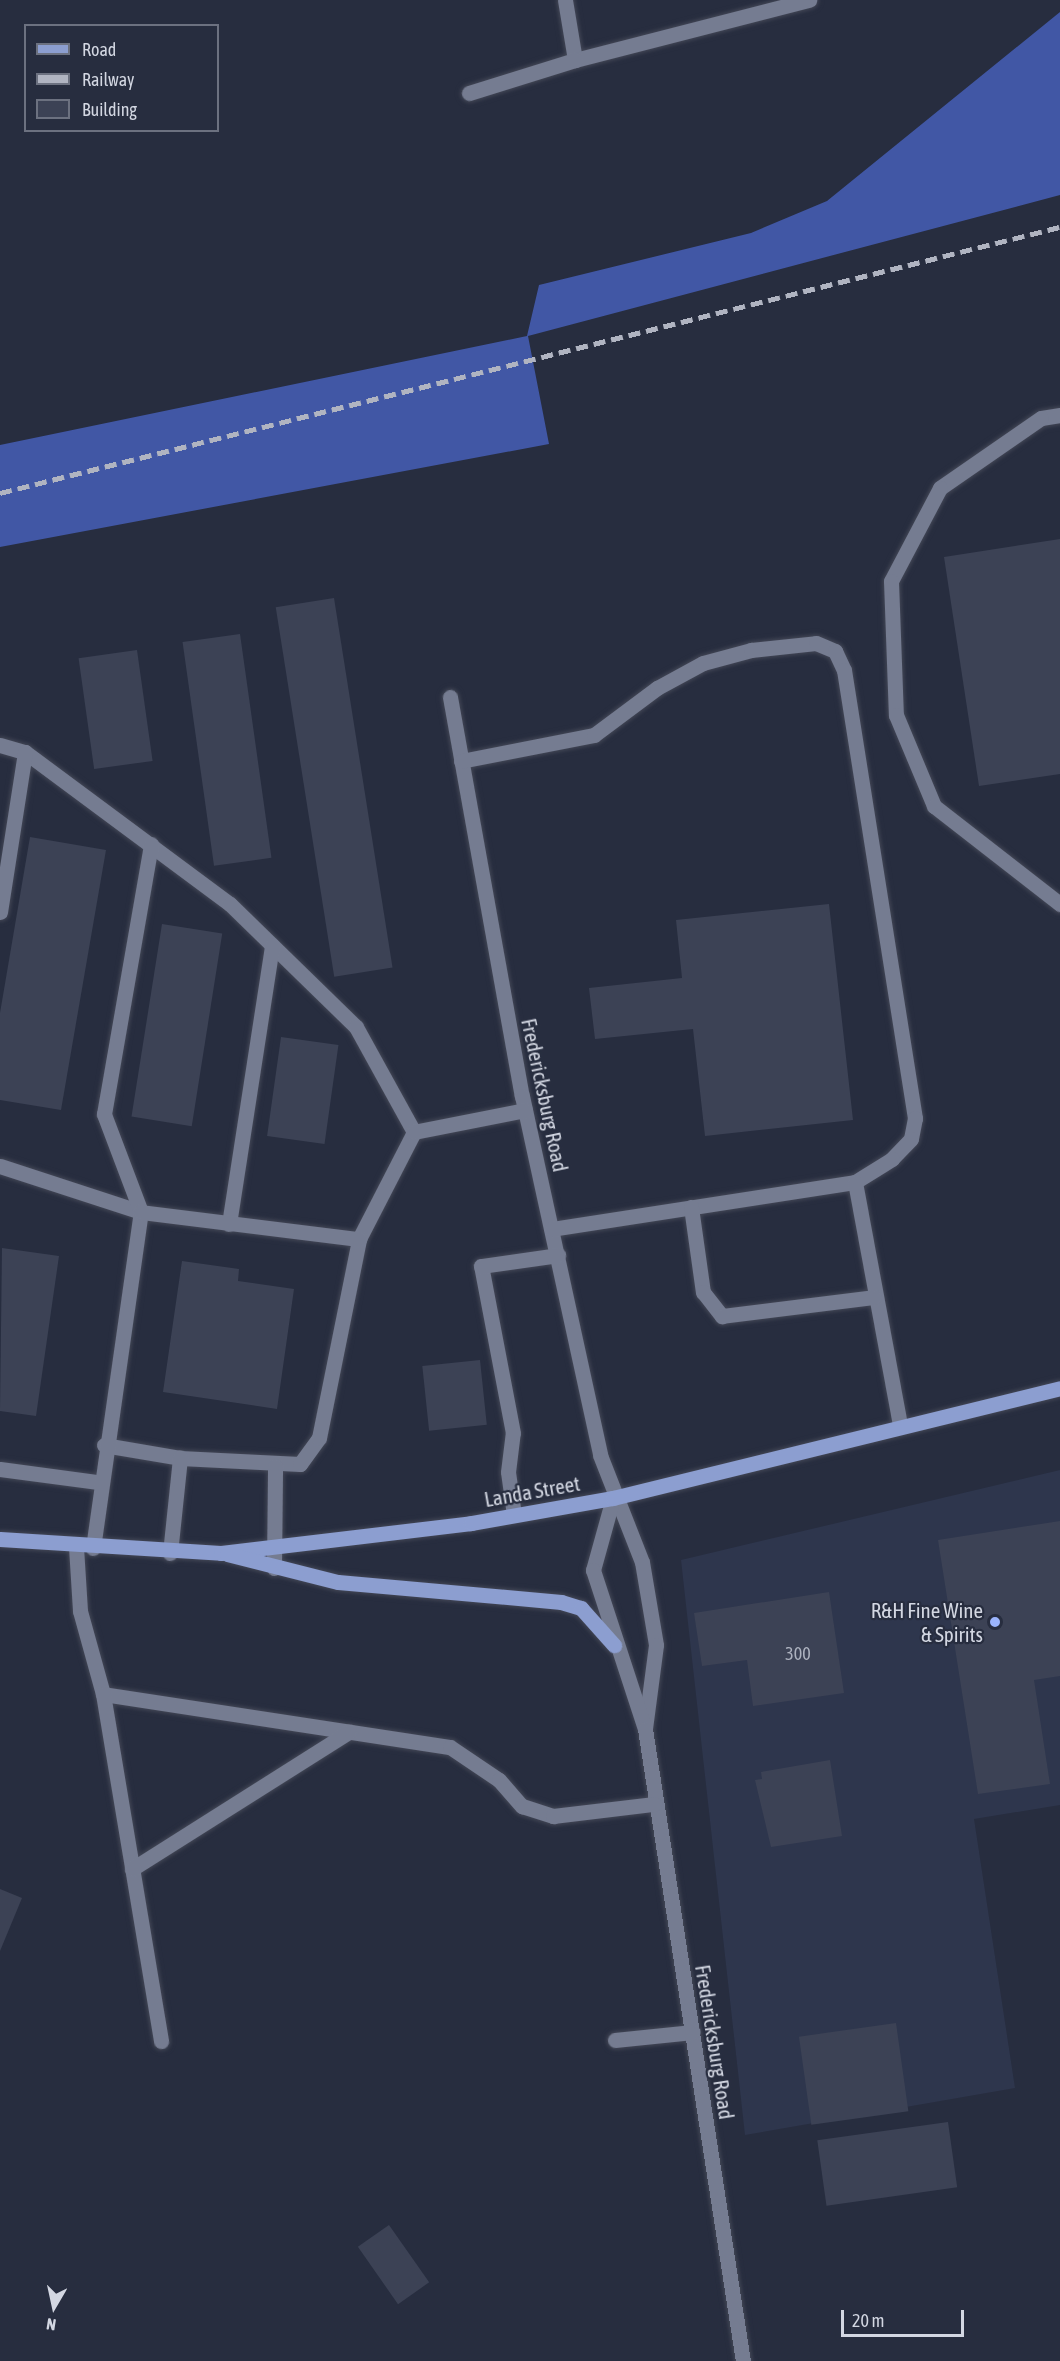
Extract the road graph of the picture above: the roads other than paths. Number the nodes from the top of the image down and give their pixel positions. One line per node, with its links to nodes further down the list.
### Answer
1 (565, 0): 3 (street)
2 (809, 0): 3 (street)
3 (575, 60): 4 (street)
4 (469, 93)
5 (1060, 415): 11 (street)
6 (450, 697): 9 (street, Fredericksburg Road)
7 (0, 746): 8 (street)
8 (25, 752): 10 (street); 12 (street)
9 (460, 760): 14 (street, Fredericksburg Road); 17 (street)
10 (151, 844): 13 (street); 19 (street)
11 (1060, 904)
12 (0, 912)
13 (272, 945): 15 (street); 20 (street)
14 (525, 1110): 15 (street); 21 (street, Fredericksburg Road)
15 (414, 1132): 22 (street)
16 (0, 1166): 19 (street)
17 (855, 1182): 18 (street); 24 (street)
18 (691, 1207): 21 (street); 24 (street)
19 (141, 1212): 20 (street); 27 (street)
20 (229, 1224): 22 (street)
21 (552, 1229): 23 (street, Fredericksburg Road)
22 (359, 1239): 29 (street)
23 (558, 1255): 32 (street, Fredericksburg Road); 33 (street)
24 (874, 1297): 26 (street)
25 (1060, 1388): 26 (main road, Landa Street)
26 (900, 1425): 32 (main road, Landa Street)
27 (104, 1444): 28 (street); 31 (street)
28 (180, 1458): 29 (street); 38 (street)
29 (275, 1466): 35 (street)
30 (0, 1469): 31 (street)
31 (98, 1482): 37 (street)
32 (613, 1498): 33 (main road, Landa Street); 41 (street, Fredericksburg Road); 43 (street, Fredericksburg Road)
33 (513, 1515): 35 (main road, Landa Street)
34 (0, 1539): 36 (main road, Landa Street)
35 (275, 1545): 39 (main road, Landa Street); 40 (street)
36 (76, 1547): 37 (main road, Landa Street); 42 (street)
37 (93, 1548): 38 (main road, Landa Street)
38 (170, 1553): 39 (main road, Landa Street)
39 (221, 1553): 40 (main road)
40 (274, 1568): 41 (main road)
41 (614, 1645): 43 (street, Fredericksburg Road)
42 (103, 1694): 44 (street); 46 (street)
43 (645, 1729): 45 (street, Fredericksburg Road)
44 (349, 1732): 45 (street); 46 (street)
45 (654, 1804): 47 (street, Fredericksburg Road)
46 (132, 1869): 49 (street)
47 (693, 2032): 48 (street); 50 (street, Fredericksburg Road)
48 (615, 2040)
49 (161, 2041)
50 (743, 2361)

